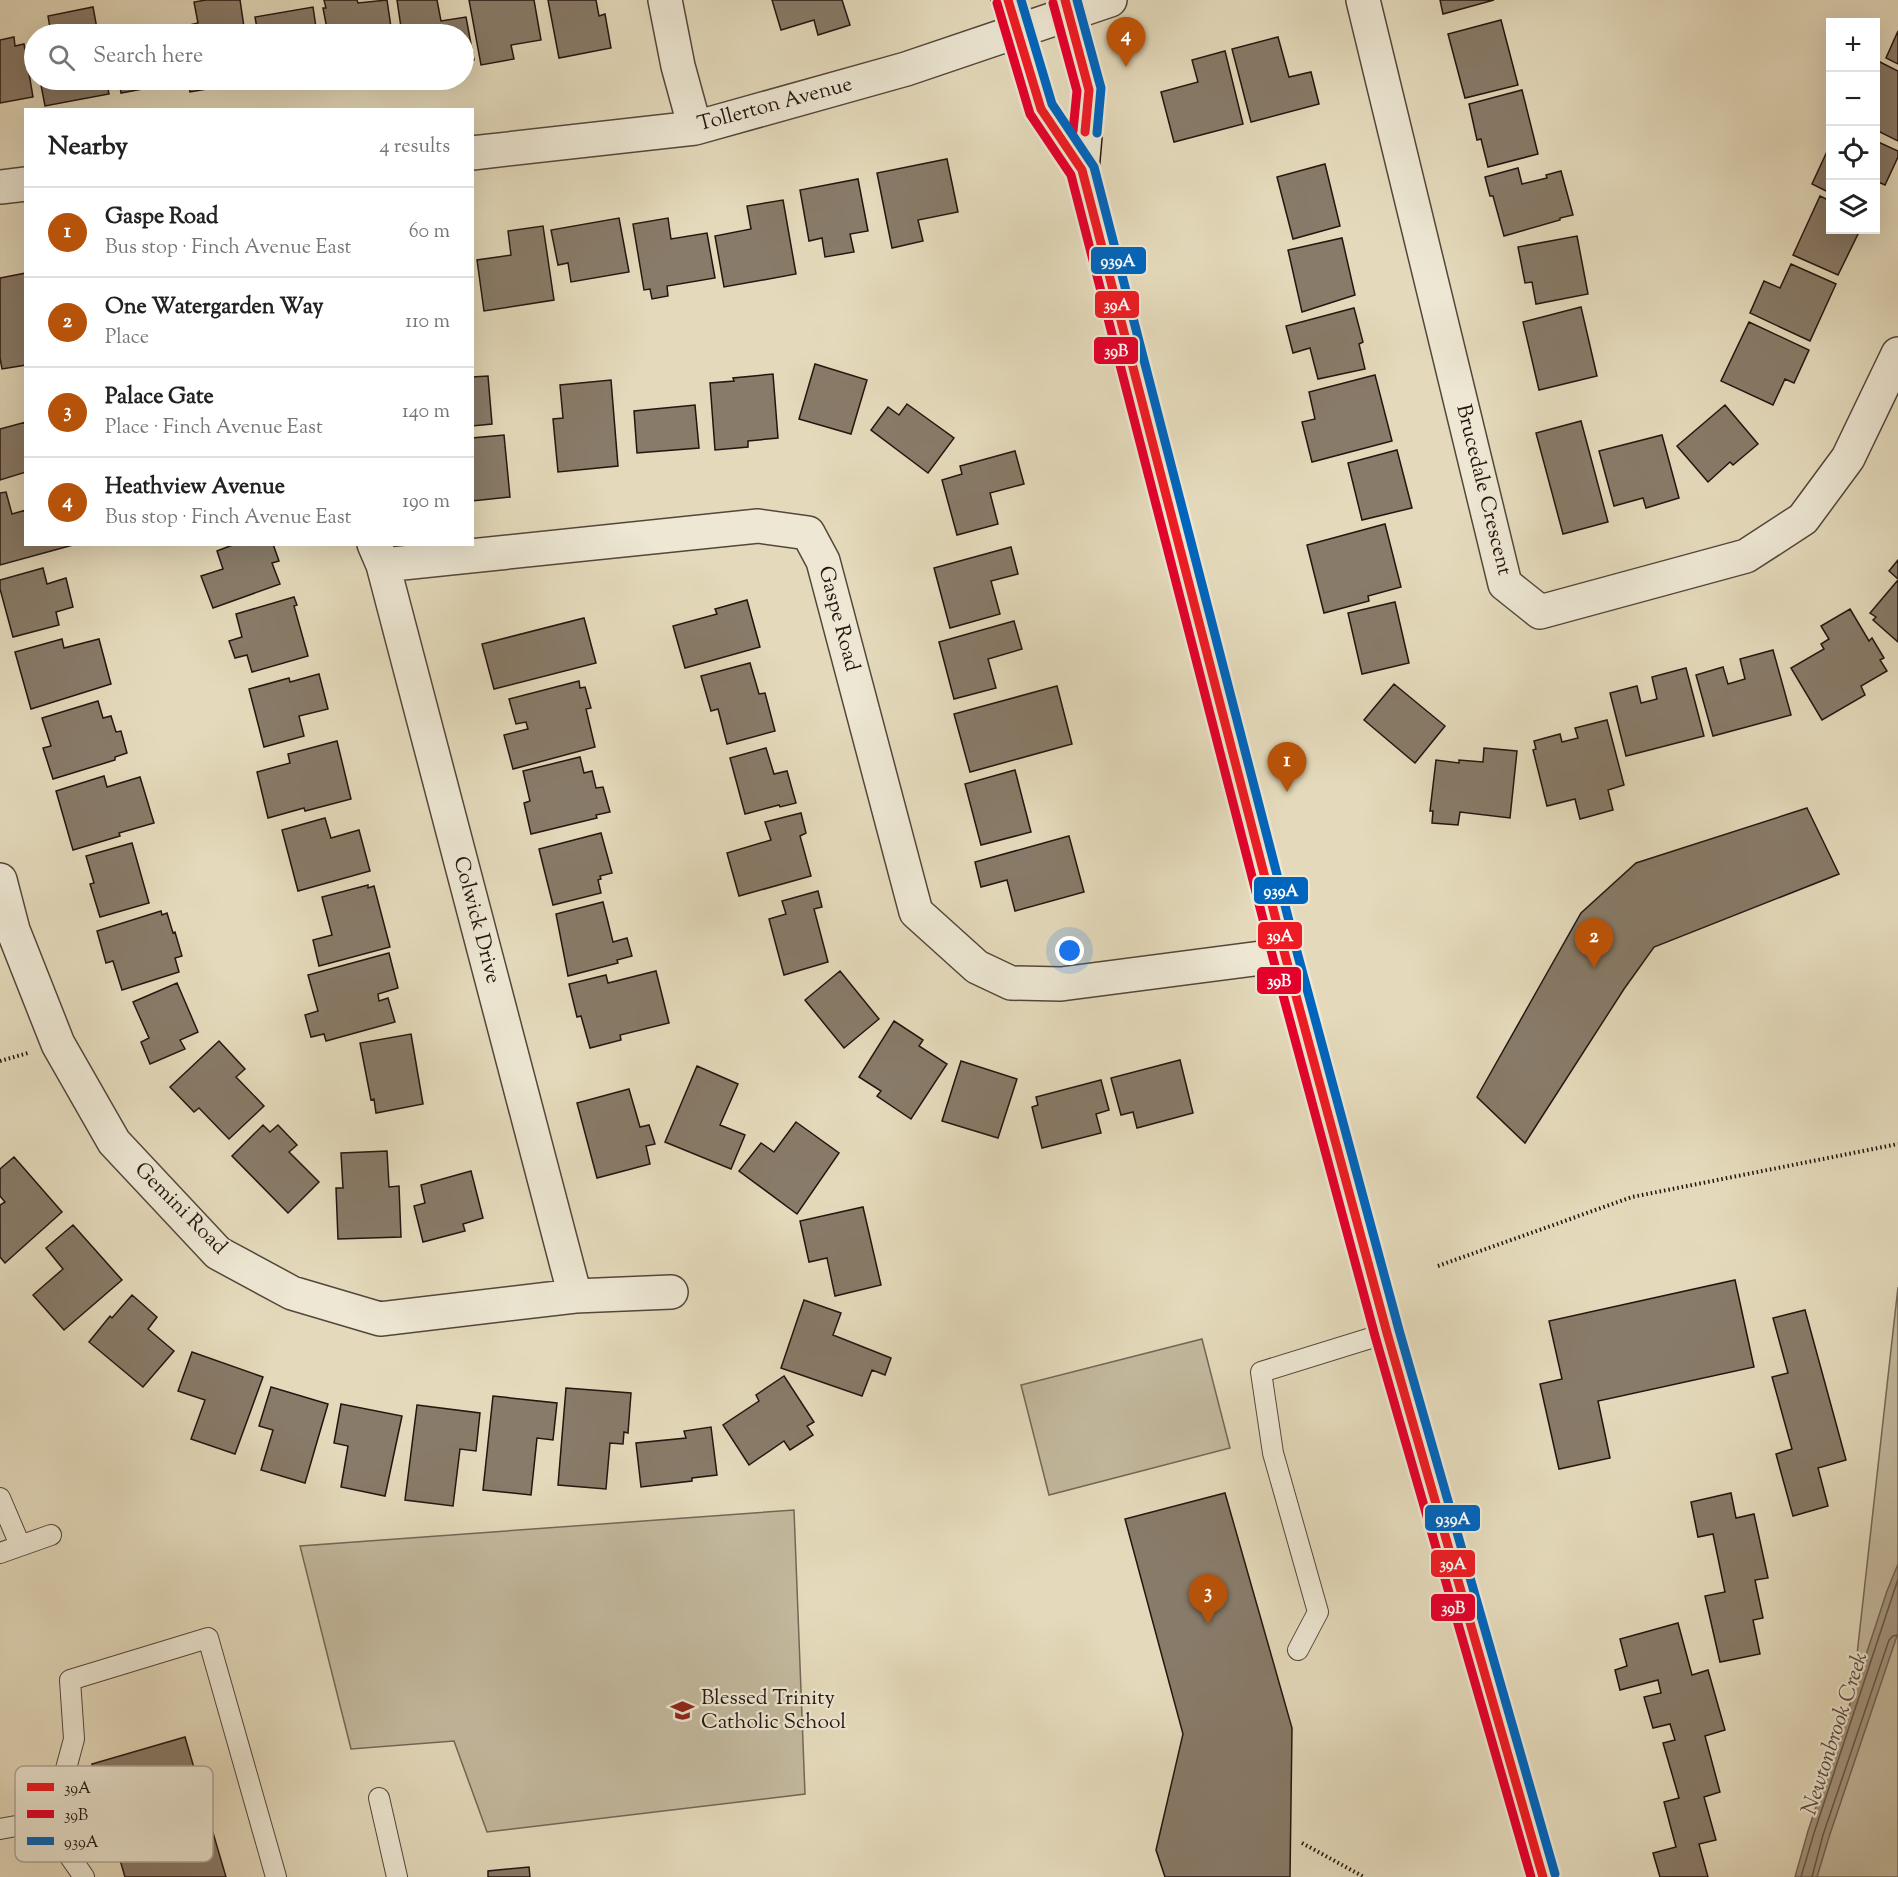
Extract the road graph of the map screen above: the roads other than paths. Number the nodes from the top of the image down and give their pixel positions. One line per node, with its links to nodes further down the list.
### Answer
1 (665, 0): 7 (street)
2 (1008, 0): 6 (street)
3 (1110, 0): 5 (street, Tollerton Avenue)
4 (1363, 0): 12 (street, Brucedale Crescent)
5 (1067, 7): 6 (street, Tollerton Avenue); 9 (street)
6 (1017, 31): 7 (street, Tollerton Avenue); 9 (street)
7 (695, 128): 8 (street, Tollerton Avenue)
8 (474, 153)
9 (1082, 170): 15 (street)
10 (24, 184): 11 (street)
11 (0, 187)
12 (1898, 354)
13 (379, 555): 15 (street, Gaspe Road); 17 (street, Colwick Drive)
14 (0, 880): 17 (street, Gemini Road)
15 (1285, 955): 18 (street)
16 (671, 1292): 17 (street, Gemini Road)
17 (575, 1296)
18 (1387, 1334): 23 (lane); 32 (street)
19 (0, 1498): 21 (lane)
20 (51, 1535): 21 (lane)
21 (20, 1545): 22 (lane)
22 (0, 1553)
23 (1298, 1650)
24 (67, 1766): 30 (lane)
25 (379, 1798): 31 (lane)
26 (15, 1826): 27 (lane)
27 (0, 1829)
28 (74, 1862): 29 (lane)
29 (84, 1877)
30 (276, 1877)
31 (398, 1877)
32 (1543, 1877)

